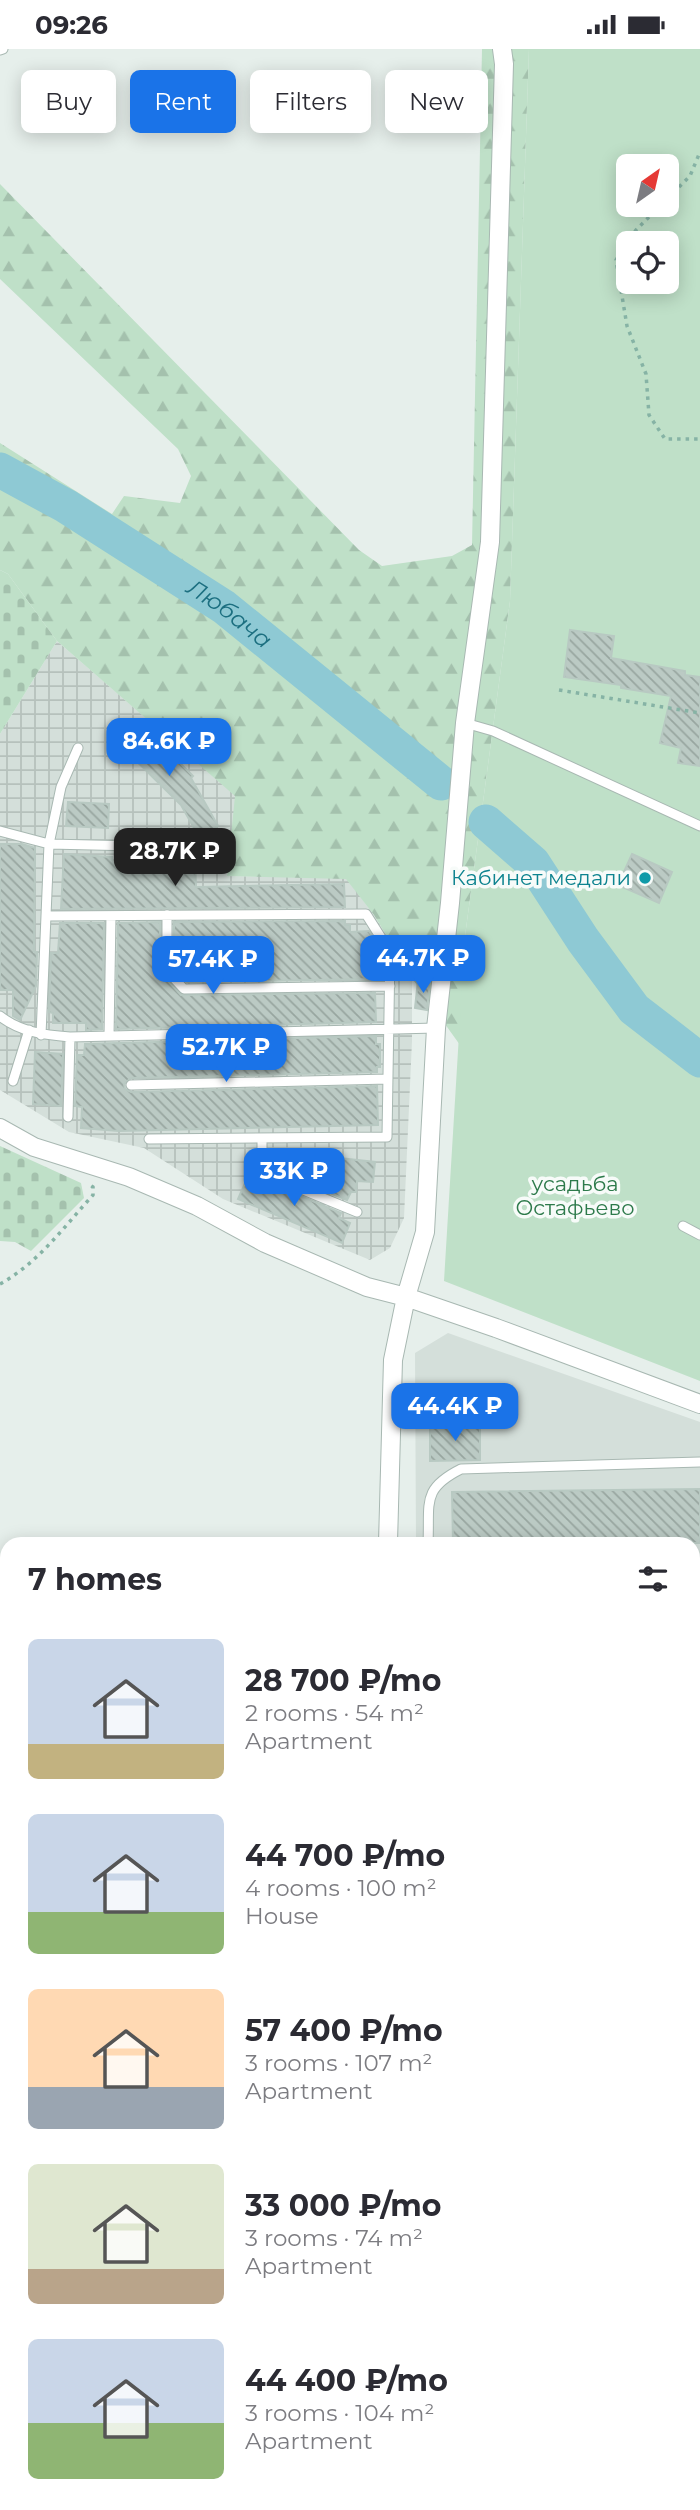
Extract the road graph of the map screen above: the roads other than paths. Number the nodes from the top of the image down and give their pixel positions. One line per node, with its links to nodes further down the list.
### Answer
1 (502, 49): 2 (street)
2 (465, 723): 4 (lane); 13 (street)
3 (78, 748): 6 (lane)
4 (700, 826)
5 (0, 831): 6 (lane)
6 (49, 844): 7 (lane); 9 (lane)
7 (179, 847)
8 (167, 915): 10 (lane); 11 (lane); 11 (lane)
9 (46, 916): 10 (lane); 16 (lane)
10 (111, 916): 17 (lane)
11 (390, 986): 14 (lane)
12 (0, 1016): 15 (lane)
13 (436, 1028): 14 (lane); 29 (street)
14 (389, 1029): 17 (lane); 19 (lane)
15 (29, 1030): 16 (lane); 20 (lane)
16 (41, 1035): 18 (lane)
17 (109, 1036): 18 (lane)
18 (70, 1037): 22 (lane)
19 (388, 1079): 21 (lane); 24 (lane)
20 (13, 1080)
21 (131, 1085)
22 (68, 1117)
23 (0, 1128): 29 (street)
24 (262, 1138): 25 (lane); 26 (lane)
25 (149, 1139)
26 (357, 1212)
27 (683, 1226): 28 (lane)
28 (700, 1235)
29 (406, 1297): 30 (street); 32 (street)
30 (700, 1404)
31 (700, 1462): 33 (lane)
32 (388, 1537)
33 (428, 1537)

